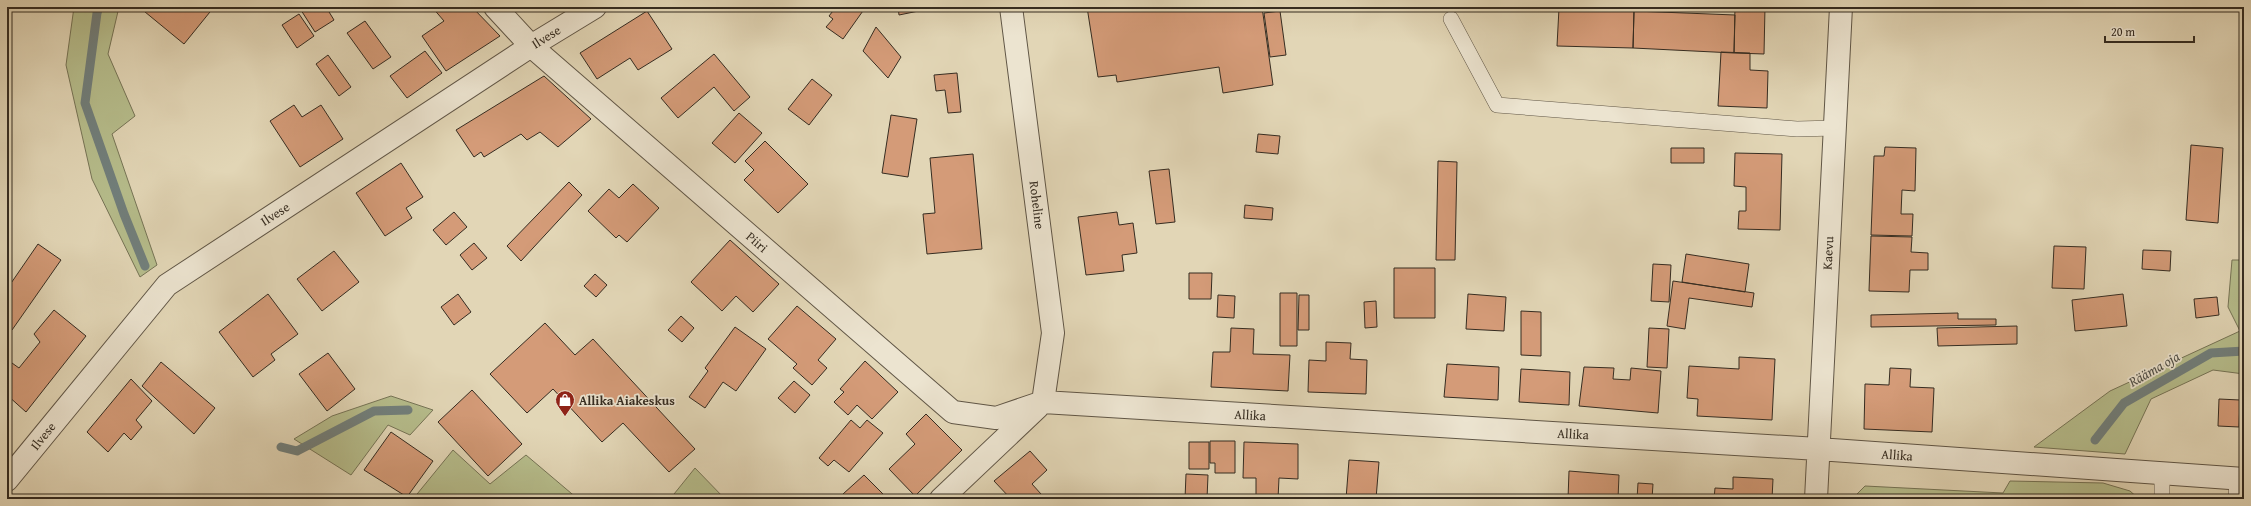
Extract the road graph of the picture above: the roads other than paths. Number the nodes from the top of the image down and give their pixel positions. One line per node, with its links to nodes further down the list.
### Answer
1 (495, 7): 6 (street, Piiri)
2 (595, 7): 6 (street, Ilvese)
3 (1011, 7): 8 (street, Roheline)
4 (1841, 7): 7 (street, Kaevu)
5 (1451, 18): 7 (lane)
6 (531, 46): 8 (street, Piiri); 11 (street, Ilvese)
7 (1835, 128): 9 (street, Kaevu)
8 (1043, 402): 9 (street, Allika); 13 (street)
9 (1818, 449): 10 (street, Allika); 14 (street, Kaevu)
10 (2162, 474): 12 (street, Allika); 15 (lane)
11 (7, 480)
12 (2239, 486)
13 (941, 499)
14 (1816, 499)
15 (2162, 499)

